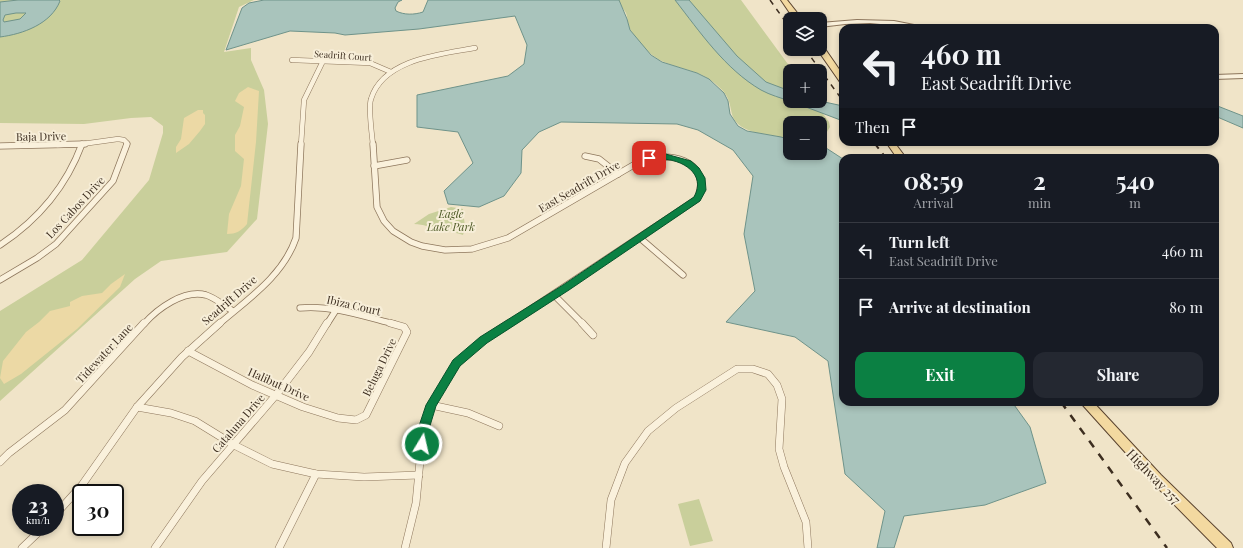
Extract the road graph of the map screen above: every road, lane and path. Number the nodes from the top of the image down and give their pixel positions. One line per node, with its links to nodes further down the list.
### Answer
1 (784, 0): 2 (main road)
2 (793, 12)
3 (827, 24): 4 (street)
4 (903, 24)
5 (475, 48): 9 (street)
6 (826, 56): 10 (main road)
7 (292, 60): 8 (street, Seadrift Court)
8 (323, 61): 9 (street, Seadrift Court); 26 (street, Seadrift Drive)
9 (391, 72): 17 (street, East Seadrift Drive)
10 (839, 74)
11 (1243, 76): 12 (street)
12 (1219, 77)
13 (82, 144): 14 (street, Baja Drive); 20 (street); 22 (street, Los Cabos Drive)
14 (0, 146)
15 (585, 156): 18 (street)
16 (407, 160): 17 (street)
17 (374, 166): 18 (street, East Seadrift Drive)
18 (618, 174): 19 (street, East Seadrift Drive)
19 (640, 238): 21 (street); 23 (street, East Seadrift Drive)
20 (0, 244)
21 (683, 275)
22 (0, 280)
23 (554, 295): 28 (street); 31 (street, East Seadrift Drive)
24 (300, 308): 25 (street, Ibiza Court)
25 (336, 310): 27 (street, Ibiza Court); 30 (street, Cataluna Drive)
26 (234, 311): 29 (street, Seadrift Drive); 37 (street, Tidewater Lane)
27 (404, 327): 34 (street, Beluga Drive)
28 (593, 335)
29 (188, 351): 30 (street, Halibut Drive); 33 (street, Seadrift Drive)
30 (276, 395): 34 (street, Halibut Drive); 36 (street, Cataluna Drive)
31 (431, 405): 35 (street); 39 (street, East Seadrift Drive)
32 (1090, 406): 48 (main road, Highway 257)
33 (138, 407): 36 (street); 40 (street, Seadrift Drive)
34 (366, 415)
35 (499, 426)
36 (234, 445): 38 (street); 43 (street, Cataluna Drive)
37 (0, 462)
38 (316, 474): 39 (street); 44 (street)
39 (419, 475): 45 (street, East Seadrift Drive)
40 (64, 505)
41 (35, 536): 42 (street)
42 (22, 548)
43 (156, 548)
44 (279, 548)
45 (405, 548)
46 (606, 548): 47 (street)
47 (808, 548)
48 (1226, 548)

